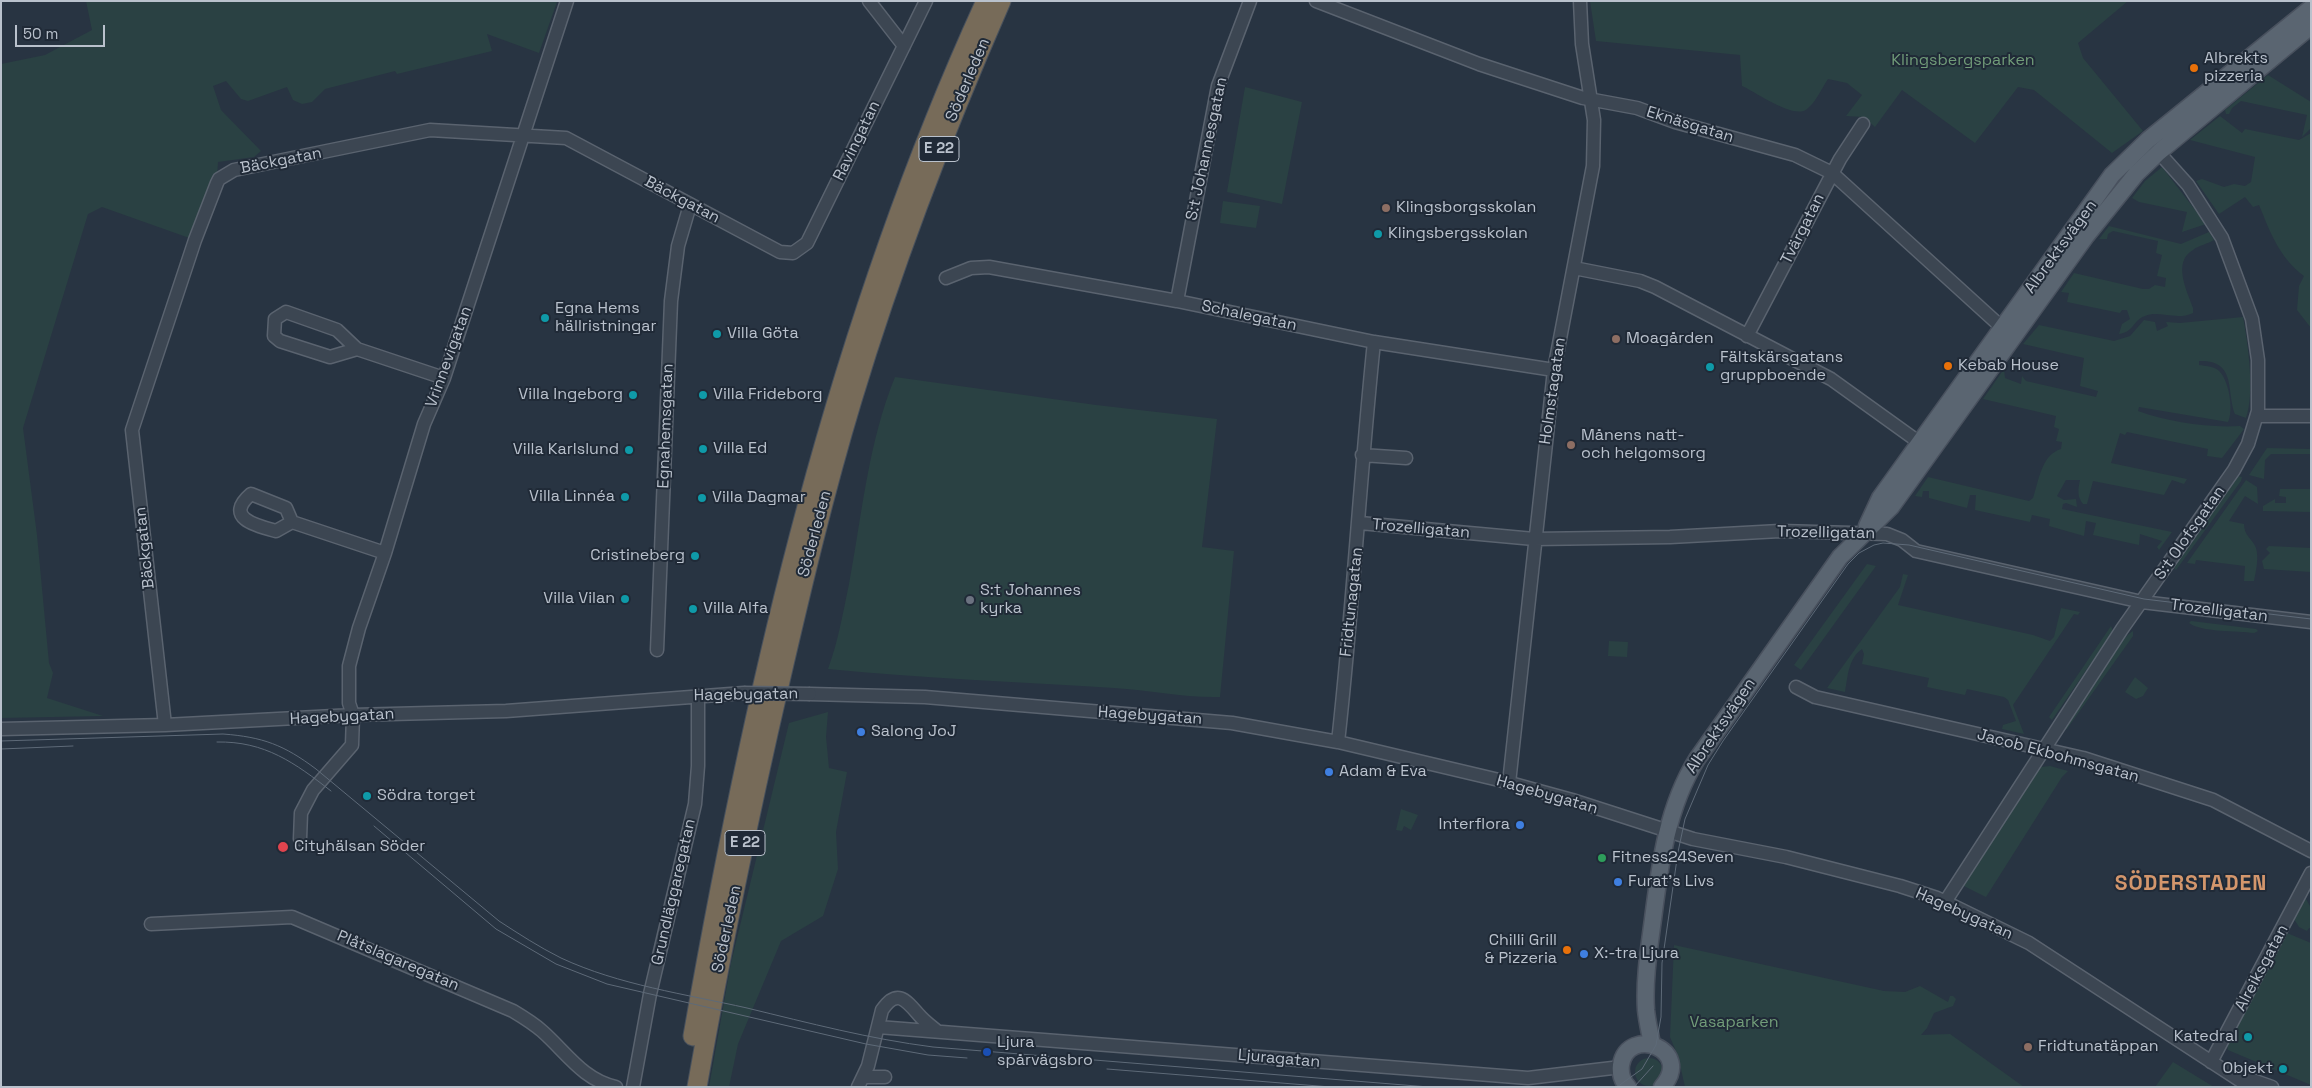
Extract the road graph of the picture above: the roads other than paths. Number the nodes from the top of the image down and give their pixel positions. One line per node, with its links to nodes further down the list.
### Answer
1 (567, 1): 14 (street, Vrinnevigatan)
2 (869, 1): 11 (street)
3 (926, 1): 11 (street, Ravingatan)
4 (986, 1): 68 (highway, Söderleden / E 22)
5 (1001, 1): 69 (highway, Söderleden / E 22)
6 (1250, 1): 21 (street, S:t Johannesgatan)
7 (1316, 1): 12 (street, Eknäsgatan)
8 (1580, 1): 12 (street, Holmstagatan)
9 (2311, 8): 15 (main road, Albrektsvägen)
10 (2311, 26): 15 (main road, Albrektsvägen)
11 (904, 46): 18 (street, Ravingatan)
12 (1591, 100): 16 (street, Eknäsgatan); 19 (street, Holmstagatan)
13 (1863, 124): 16 (street, Tvärgatan)
14 (524, 136): 17 (street, Bäckgatan); 27 (street, Vrinnevigatan); 44 (street, Bäckgatan)
15 (2153, 146): 22 (main road, Albrektsvägen); 28 (street, S:t Olofsgatan)
16 (1832, 173): 22 (street, Eknäsgatan); 23 (street, Tvärgatan)
17 (690, 205): 18 (street, Bäckgatan); 40 (street, Egnahemsgatan)
18 (810, 236)
19 (1574, 268): 23 (street); 26 (street, Holmstagatan)
20 (946, 278): 21 (street, Schalegatan)
21 (1177, 301): 24 (street, Schalegatan)
22 (2008, 333): 30 (main road, Albrektsvägen)
23 (1747, 336): 30 (street)
24 (1374, 342): 26 (street, Schalegatan); 31 (street, Fridtunagatan)
25 (356, 349): 25 (street); 27 (street)
26 (1554, 370): 36 (street, Holmstagatan)
27 (444, 378): 37 (street, Vrinnevigatan)
28 (2257, 416): 29 (street); 38 (street, S:t Olofsgatan)
29 (2311, 416)
30 (1926, 447): 35 (main road, Albrektsvägen)
31 (1362, 455): 32 (street); 34 (street, Fridtunagatan)
32 (1406, 458)
33 (292, 522): 37 (street)
34 (1360, 523): 36 (street, Trozelligatan); 46 (street, Fridtunagatan)
35 (1864, 533): 36 (street, Trozelligatan); 38 (street, Trozelligatan); 49 (main road, Albrektsvägen)
36 (1534, 539): 48 (street, Holmstagatan)
37 (386, 553): 43 (street, Vrinnevigatan)
38 (2142, 602): 39 (street, Trozelligatan); 47 (street, S:t Olofsgatan)
39 (2311, 622)
40 (658, 650)
41 (1796, 687): 47 (street, Jacob Ekbohmsgatan)
42 (698, 696): 43 (street, Hagebygatan); 46 (street, Hagebygatan, bridge); 67 (street, Grundläggaregatan)
43 (353, 715): 44 (street, Hagebygatan); 50 (street, Vrinnevigatan)
44 (164, 725): 45 (street, Hagebygatan)
45 (1, 729)
46 (1338, 742): 48 (street, Hagebygatan)
47 (2042, 749): 51 (street, Jacob Ekbohmsgatan); 53 (street, S:t Olofsgatan)
48 (1509, 783): 49 (street, Hagebygatan)
49 (1667, 831): 53 (street, Hagebygatan); 55 (main road, Albrektsvägen)
50 (300, 839)
51 (2311, 852)
52 (2311, 874): 60 (street, Alreiksgatan)
53 (1945, 902): 60 (street, Hagebygatan)
54 (151, 924): 66 (street, Plåtslagaregatan)
55 (1646, 1010): 58 (main road, Albrektsvägen); 59 (main road, Albrektsvägen)
56 (878, 1027): 57 (street, Ljuragatan); 57 (street); 64 (street)
57 (937, 1031): 61 (street, Ljuragatan)
58 (1652, 1044): 59 (main road); 65 (main road)
59 (1634, 1047): 61 (main road, Albrektsvägen)
60 (2211, 1062): 62 (street, Hagebygatan)
61 (1621, 1067): 70 (main road)
62 (2230, 1073): 71 (street, Hagebygatan); 72 (street, Hagebygatan)
63 (885, 1077): 64 (street)
64 (860, 1082)
65 (1664, 1085)
66 (616, 1087)
67 (633, 1087)
68 (684, 1087)
69 (697, 1087)
70 (1628, 1087)
71 (2250, 1087)
72 (2272, 1087)

